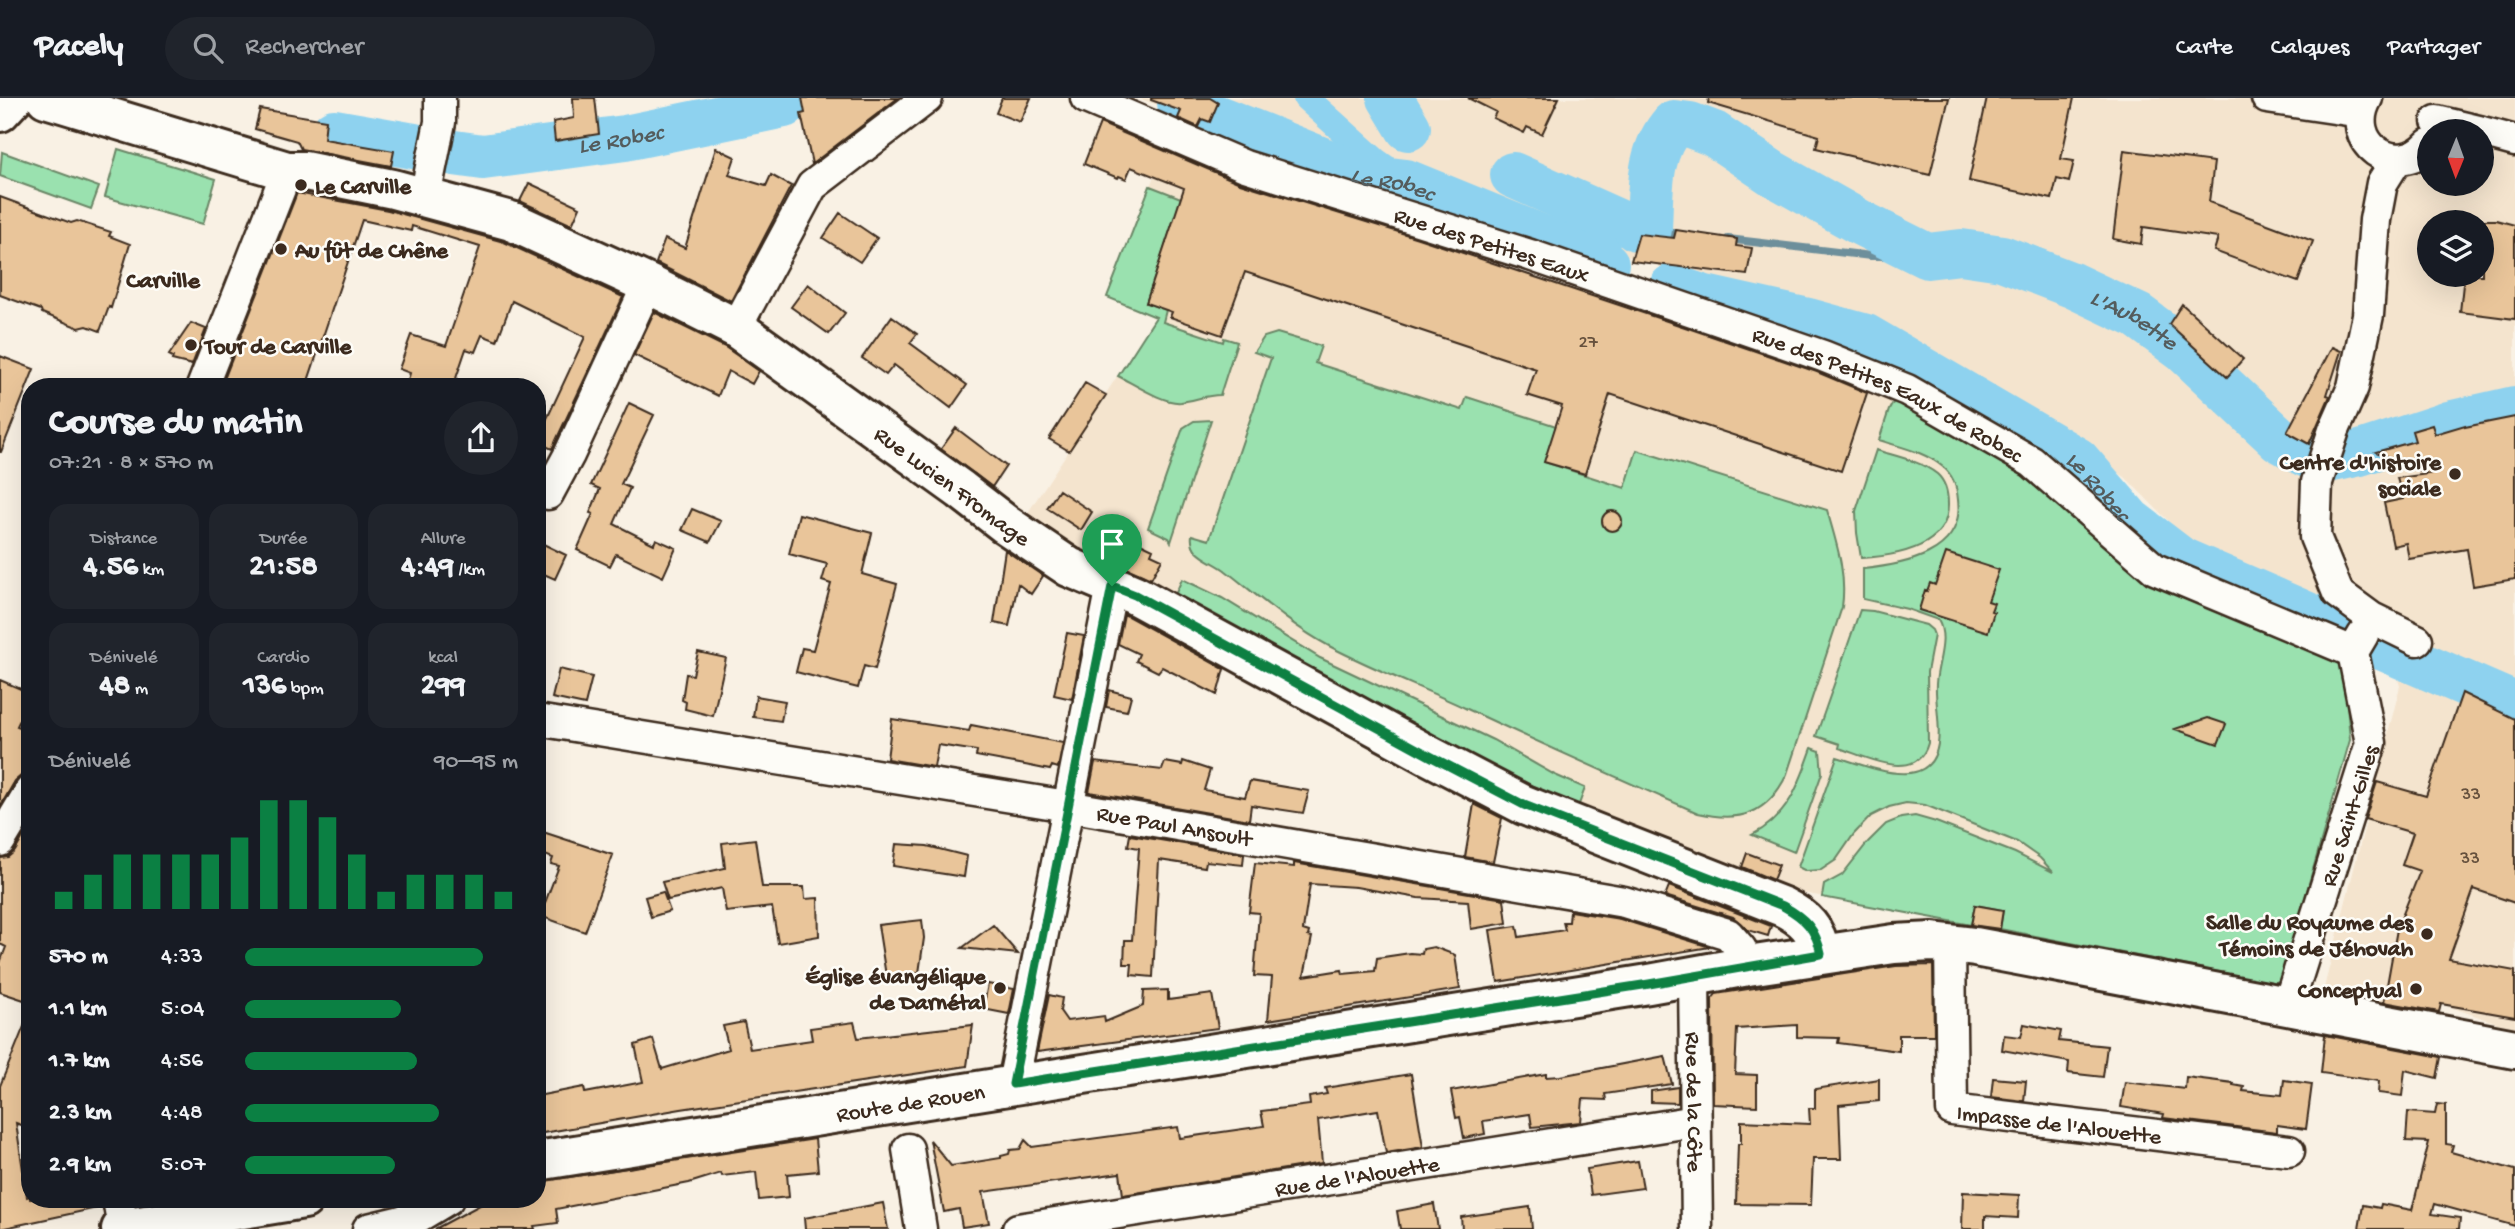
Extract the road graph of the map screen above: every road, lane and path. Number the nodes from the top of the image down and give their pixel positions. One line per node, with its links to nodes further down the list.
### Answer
1 (13, 98): 8 (street)
2 (46, 98): 13 (street, Rue Lucien Fromage)
3 (440, 98): 14 (street)
4 (927, 98): 17 (street)
5 (1086, 98): 16 (street, Rue des Petites Eaux)
6 (2267, 98): 7 (street)
7 (2364, 105): 12 (street)
8 (0, 113)
9 (2494, 136): 10 (street)
10 (2515, 141)
11 (2417, 150): 12 (street)
12 (2397, 159): 21 (street)
13 (287, 171): 14 (street, Rue Lucien Fromage); 18 (street)
14 (425, 197): 15 (street, Rue Lucien Fromage)
15 (648, 284): 17 (street, Rue Lucien Fromage); 19 (street)
16 (1702, 315): 21 (street, Rue des Petites Eaux de Robec)
17 (736, 328): 20 (street, Rue Lucien Fromage)
18 (206, 378)
19 (548, 494)
20 (1112, 586): 25 (street); 28 (street, Rue Lucien Fromage)
21 (2362, 636): 22 (street, Rue des Petites Eaux de Robec); 31 (street, Rue Saint-Gilles)
22 (2417, 640)
23 (546, 721): 25 (street, Rue Paul Ansoult)
24 (21, 806): 26 (street)
25 (1067, 806): 29 (street, Rue Paul Ansoult); 33 (street)
26 (0, 841)
27 (1950, 943): 28 (street, Route de Rouen); 31 (street, Route de Rouen); 36 (street, Impasse de l'Alouette)
28 (1821, 954): 29 (street, Route de Rouen)
29 (1748, 966): 30 (street, Route de Rouen)
30 (1694, 976): 33 (street, Route de Rouen); 34 (street, Rue de la Côte)
31 (2288, 1006): 32 (street, Route de Rouen)
32 (2515, 1049)
33 (1013, 1084): 37 (street, Route de Rouen)
34 (1696, 1121): 44 (street, Rue de l'Alouette); 45 (street, Rue de la Côte)
35 (908, 1149): 43 (street)
36 (2289, 1151)
37 (546, 1160)
38 (119, 1208): 41 (street)
39 (249, 1208): 41 (street)
40 (433, 1208): 42 (street)
41 (122, 1229)
42 (368, 1229)
43 (921, 1229)
44 (1018, 1229)
45 (1697, 1229)

